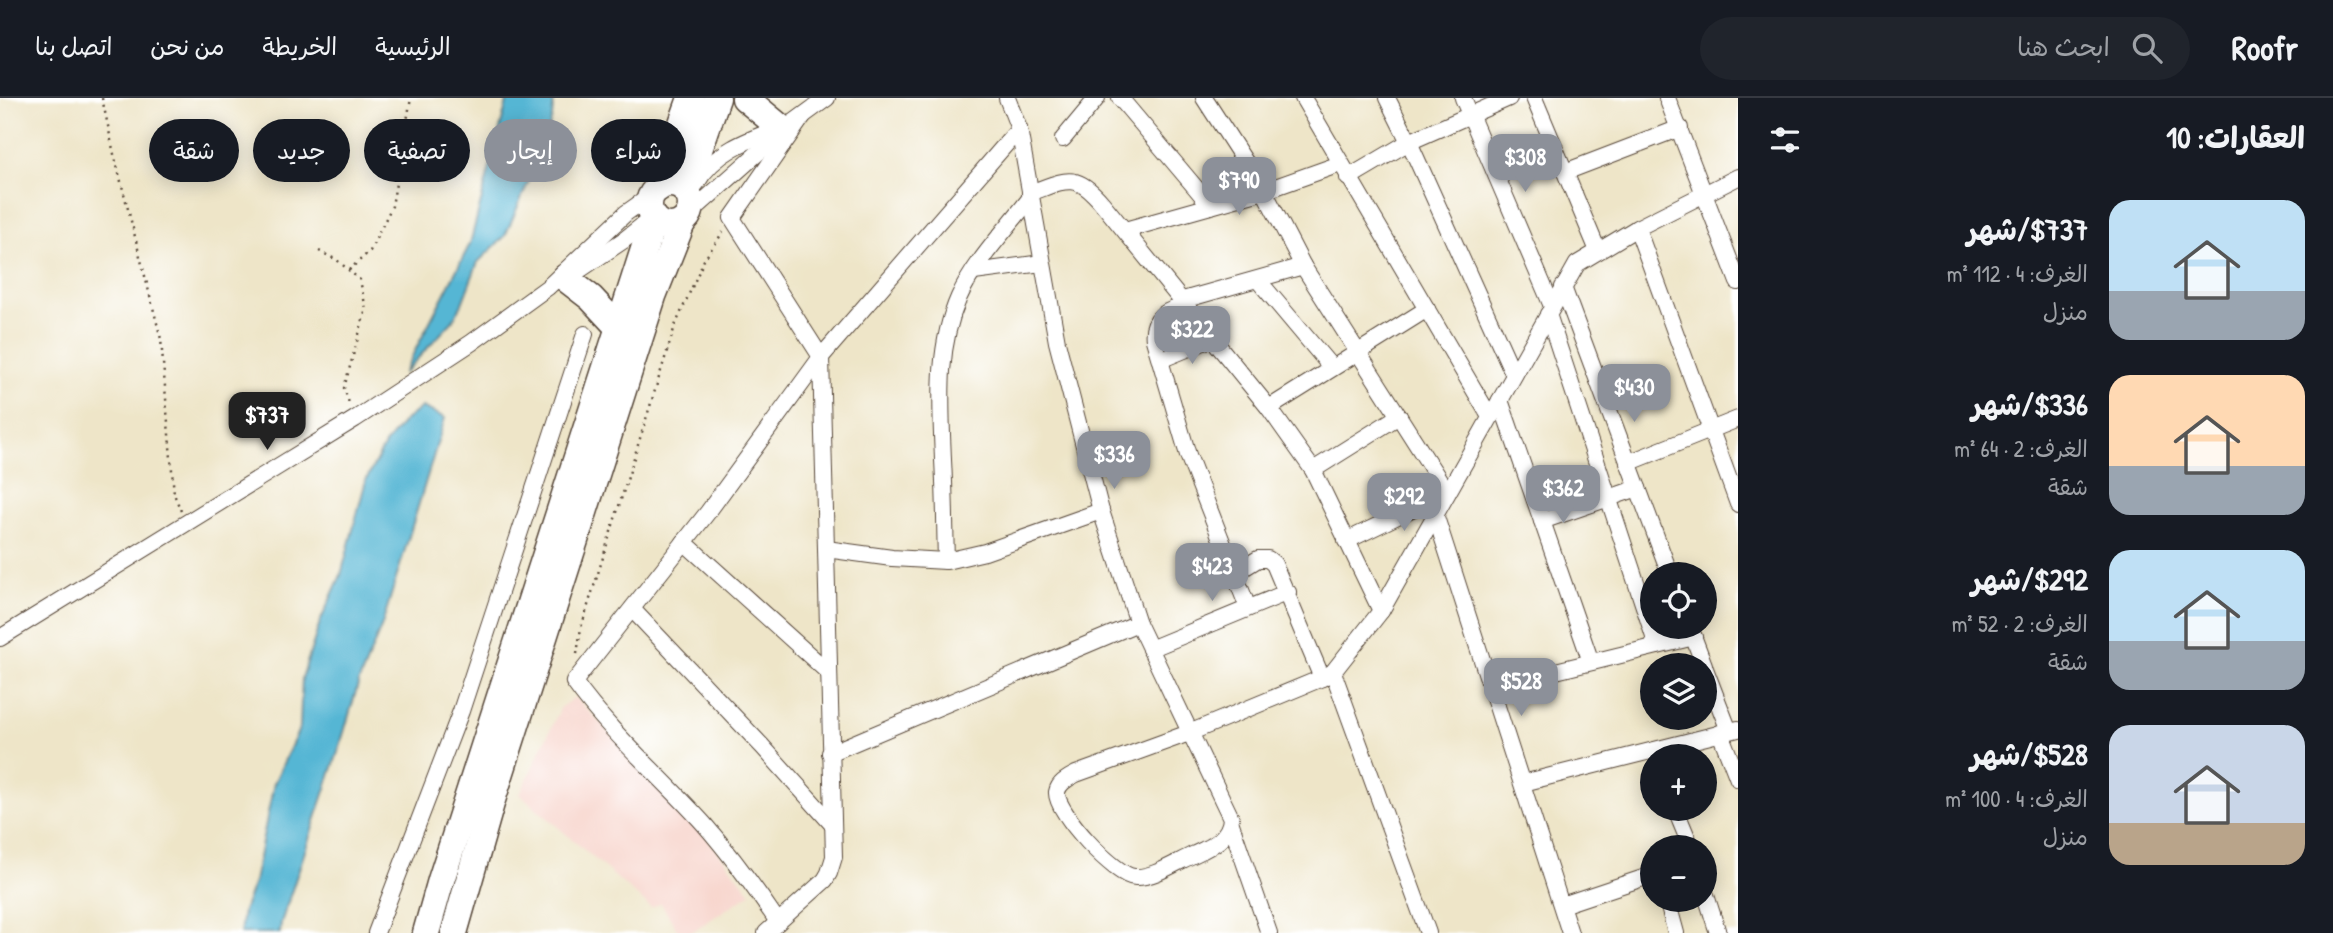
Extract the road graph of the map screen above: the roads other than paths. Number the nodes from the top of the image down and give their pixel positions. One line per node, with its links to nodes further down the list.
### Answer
1 (691, 98): 27 (main road)
2 (718, 98): 27 (main road)
3 (745, 98): 16 (main road)
4 (827, 98): 16 (street)
5 (1007, 98): 18 (street)
6 (1097, 98): 19 (street)
7 (1120, 98): 28 (street)
8 (1204, 98): 24 (street)
9 (1303, 98): 21 (street)
10 (1387, 98): 20 (street)
11 (1463, 98): 15 (street)
12 (1509, 98): 15 (street)
13 (1534, 98): 22 (street)
14 (1667, 98): 17 (street)
15 (1472, 114): 20 (street); 41 (street)
16 (790, 124): 27 (street); 27 (street); 46 (street)
17 (1679, 128): 22 (street); 26 (street)
18 (1019, 129): 25 (street); 46 (street)
19 (1063, 139)
20 (1409, 142): 21 (street); 49 (street)
21 (1344, 171): 24 (street); 40 (street)
22 (1565, 172): 31 (street)
23 (1738, 177): 26 (street)
24 (1264, 191): 28 (street); 33 (street)
25 (1031, 195): 30 (street); 32 (street); 34 (street)
26 (1703, 195): 29 (street); 36 (street)
27 (671, 205): 37 (street); 37 (street); 42 (main road); 101 (main road)
28 (1211, 206): 30 (street)
29 (1637, 228): 31 (street); 55 (street)
30 (1125, 230): 39 (street)
31 (1598, 251): 38 (street)
32 (1042, 264): 34 (street); 62 (street)
33 (1303, 266): 35 (street); 45 (street)
34 (974, 272): 68 (street)
35 (1258, 280): 39 (street); 48 (street)
36 (1738, 282)
37 (556, 283): 42 (main road); 76 (street)
38 (1563, 287): 41 (street); 56 (street)
39 (1185, 304): 44 (street); 47 (street)
40 (1427, 309): 45 (street); 53 (street)
41 (1550, 310): 49 (street); 60 (street)
42 (619, 328): 100 (main road)
43 (585, 334): 99 (street)
44 (1211, 339): 47 (street); 51 (street)
45 (1357, 353): 48 (street); 52 (street)
46 (821, 357): 66 (street); 67 (street)
47 (1160, 360): 70 (street)
48 (1332, 368): 51 (street)
49 (1514, 375): 50 (street)
50 (1500, 400): 53 (street); 64 (street)
51 (1269, 408): 57 (street)
52 (1399, 416): 57 (street); 59 (street)
53 (1490, 417): 59 (street)
54 (1738, 419): 55 (street)
55 (1712, 431): 56 (street); 61 (street)
56 (1629, 463): 58 (street)
57 (1313, 470): 65 (street)
58 (1638, 488): 60 (street); 69 (street)
59 (1447, 492): 63 (street); 65 (street)
60 (1609, 498): 64 (street); 78 (street)
61 (1738, 504)
62 (1101, 511): 68 (street); 75 (street)
63 (1435, 514): 74 (street); 83 (street)
64 (1542, 521): 80 (street)
65 (1346, 541): 74 (street)
66 (684, 542): 73 (street); 81 (street)
67 (826, 549): 68 (street); 81 (street)
68 (946, 561)
69 (1666, 562)
70 (1234, 574): 71 (street); 72 (street)
71 (1288, 592): 72 (street); 82 (street)
72 (1248, 608): 79 (street)
73 (632, 609): 92 (street); 98 (street)
74 (1381, 611): 82 (street)
75 (1138, 623): 79 (street); 88 (street)
76 (0, 638)
77 (1674, 639): 78 (street)
78 (1657, 646): 80 (street)
79 (1150, 649): 86 (street)
80 (1591, 662): 83 (street)
81 (828, 672): 88 (street)
82 (1327, 675): 86 (street); 103 (street)
83 (1491, 687): 91 (street)
84 (1717, 700): 85 (street)
85 (1729, 731): 87 (street); 90 (street)
86 (1189, 733): 93 (street); 93 (street)
87 (1684, 744)
88 (830, 753): 92 (street)
89 (1640, 756): 91 (street)
90 (1738, 779)
91 (1523, 783): 95 (street)
92 (832, 824): 98 (street)
93 (1231, 824): 102 (street)
94 (1640, 879): 95 (street)
95 (1562, 905): 104 (street)
96 (1670, 912): 105 (street)
97 (1711, 912): 106 (street)
98 (772, 928)
99 (376, 933)
100 (426, 933)
101 (454, 933)
102 (1269, 933)
103 (1428, 933)
104 (1570, 933)
105 (1676, 933)
106 (1718, 933)

